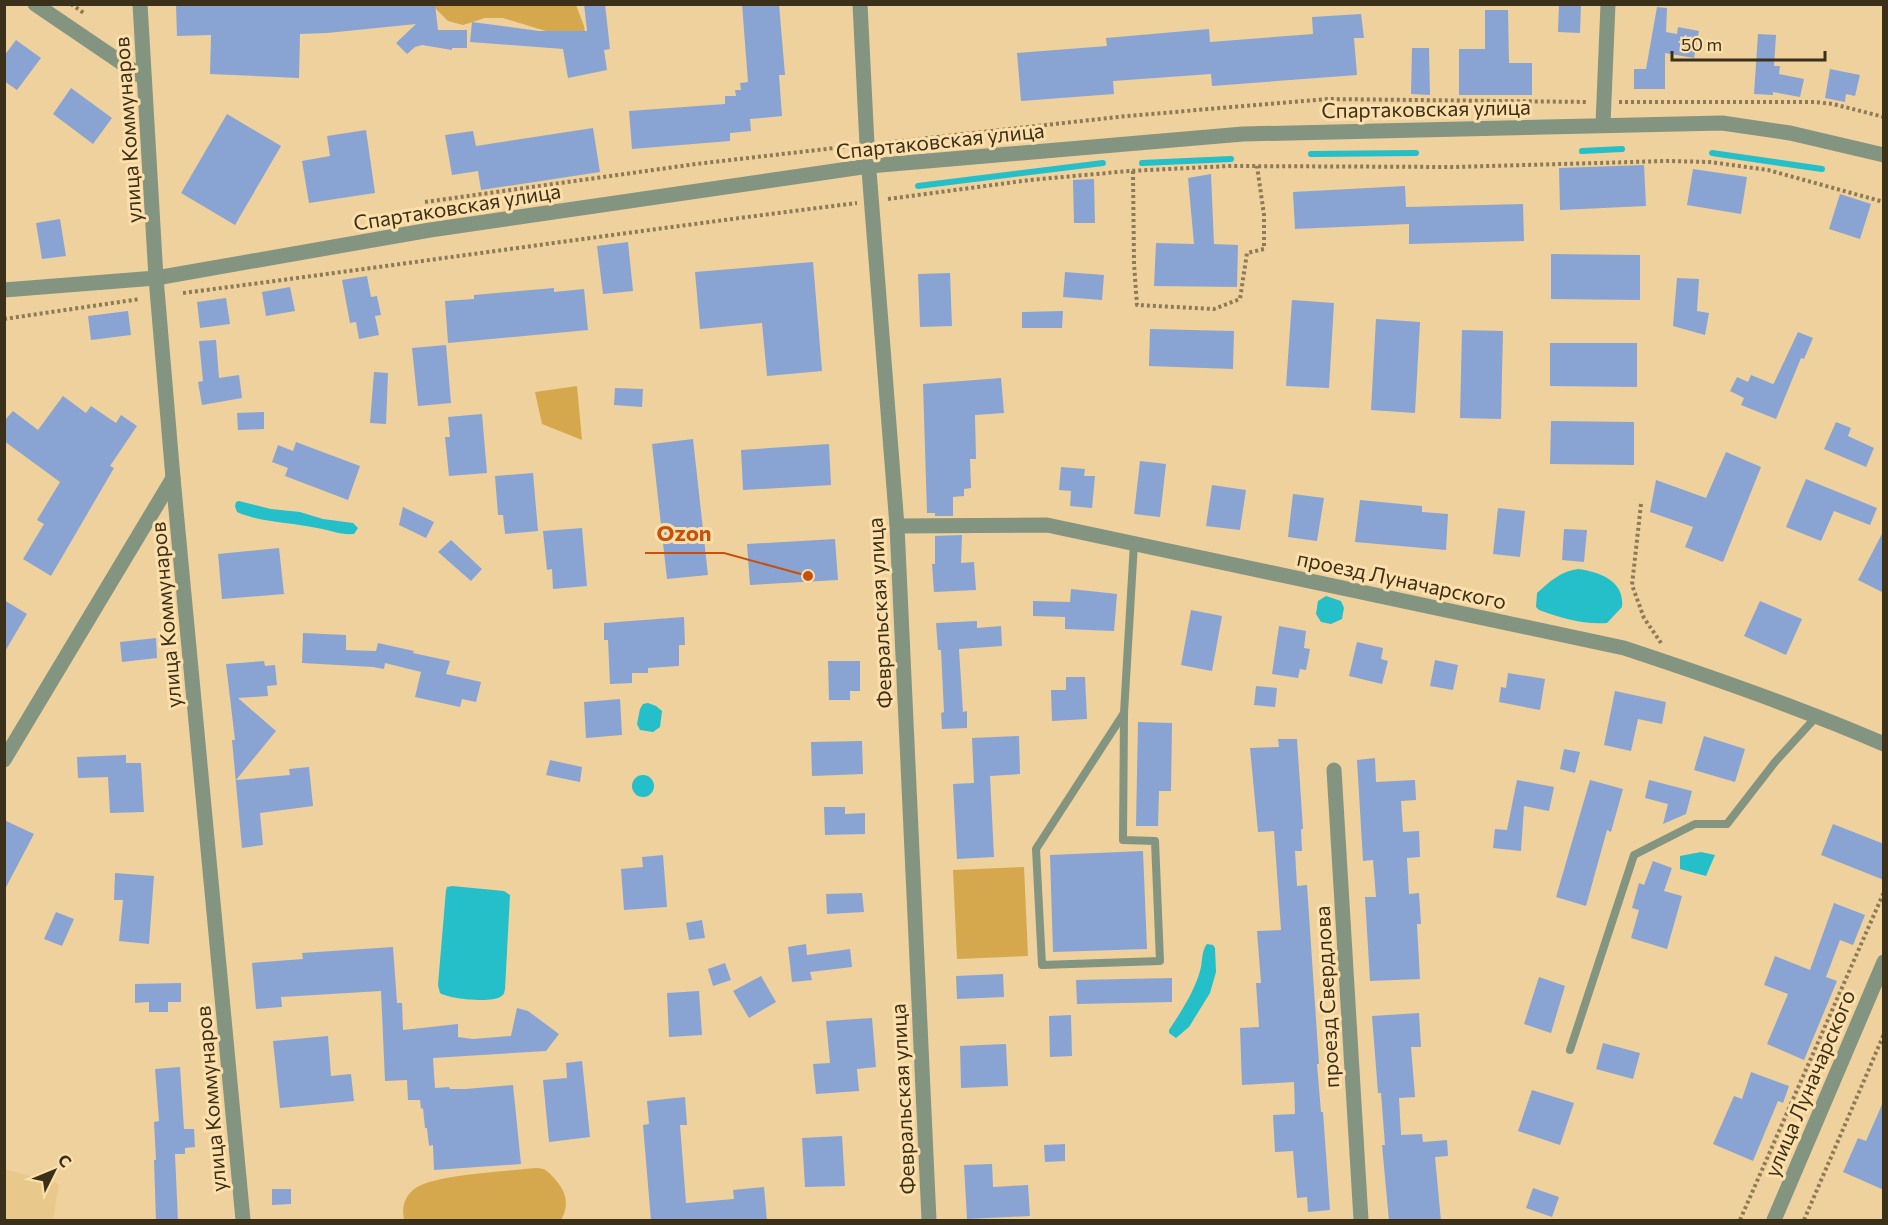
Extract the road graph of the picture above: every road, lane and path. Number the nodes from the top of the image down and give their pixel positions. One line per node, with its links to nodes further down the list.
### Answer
1 (35, 4): 5 (street)
2 (140, 4): 5 (street, улица Коммунаров)
3 (860, 4): 9 (street, Февральская улица)
4 (1608, 4): 6 (street)
5 (144, 78): 17 (street, улица Коммунаров)
6 (1604, 102): 7 (path); 8 (street); 9 (path)
7 (1884, 117)
8 (1603, 124): 10 (street, Спартаковская улица); 11 (street, Спартаковская улица)
9 (867, 145): 11 (street, Февральская улица); 15 (path)
10 (1884, 155)
11 (869, 166): 14 (street, Февральская улица); 17 (street, Спартаковская улица)
12 (1257, 166): 13 (path); 13 (path); 16 (path)
13 (1133, 171): 14 (path)
14 (873, 201): 19 (path); 23 (street, Февральская улица)
15 (425, 202)
16 (1884, 202)
17 (156, 278): 18 (street, Спартаковская улица); 19 (street, улица Коммунаров)
18 (4, 290)
19 (158, 296): 20 (path); 21 (street, улица Коммунаров)
20 (4, 319)
21 (173, 478): 29 (street); 35 (street, улица Коммунаров)
22 (1641, 504): 25 (path)
23 (897, 526): 24 (street, проезд Луначарского); 36 (street, Февральская улица)
24 (1134, 543): 25 (street, проезд Луначарского); 26 (lane)
25 (1676, 665): 27 (street, проезд Луначарского)
26 (1124, 713): 26 (lane)
27 (1817, 716): 28 (street, проезд Луначарского); 34 (lane)
28 (1884, 744)
29 (4, 760)
30 (1334, 770): 37 (street, проезд Свердлова)
31 (1884, 892): 38 (path)
32 (1884, 962): 39 (street, улица Луначарского)
33 (1884, 1034): 40 (path)
34 (1570, 1050)
35 (243, 1221)
36 (929, 1221)
37 (1361, 1221)
38 (1740, 1221)
39 (1774, 1221)
40 (1804, 1221)

